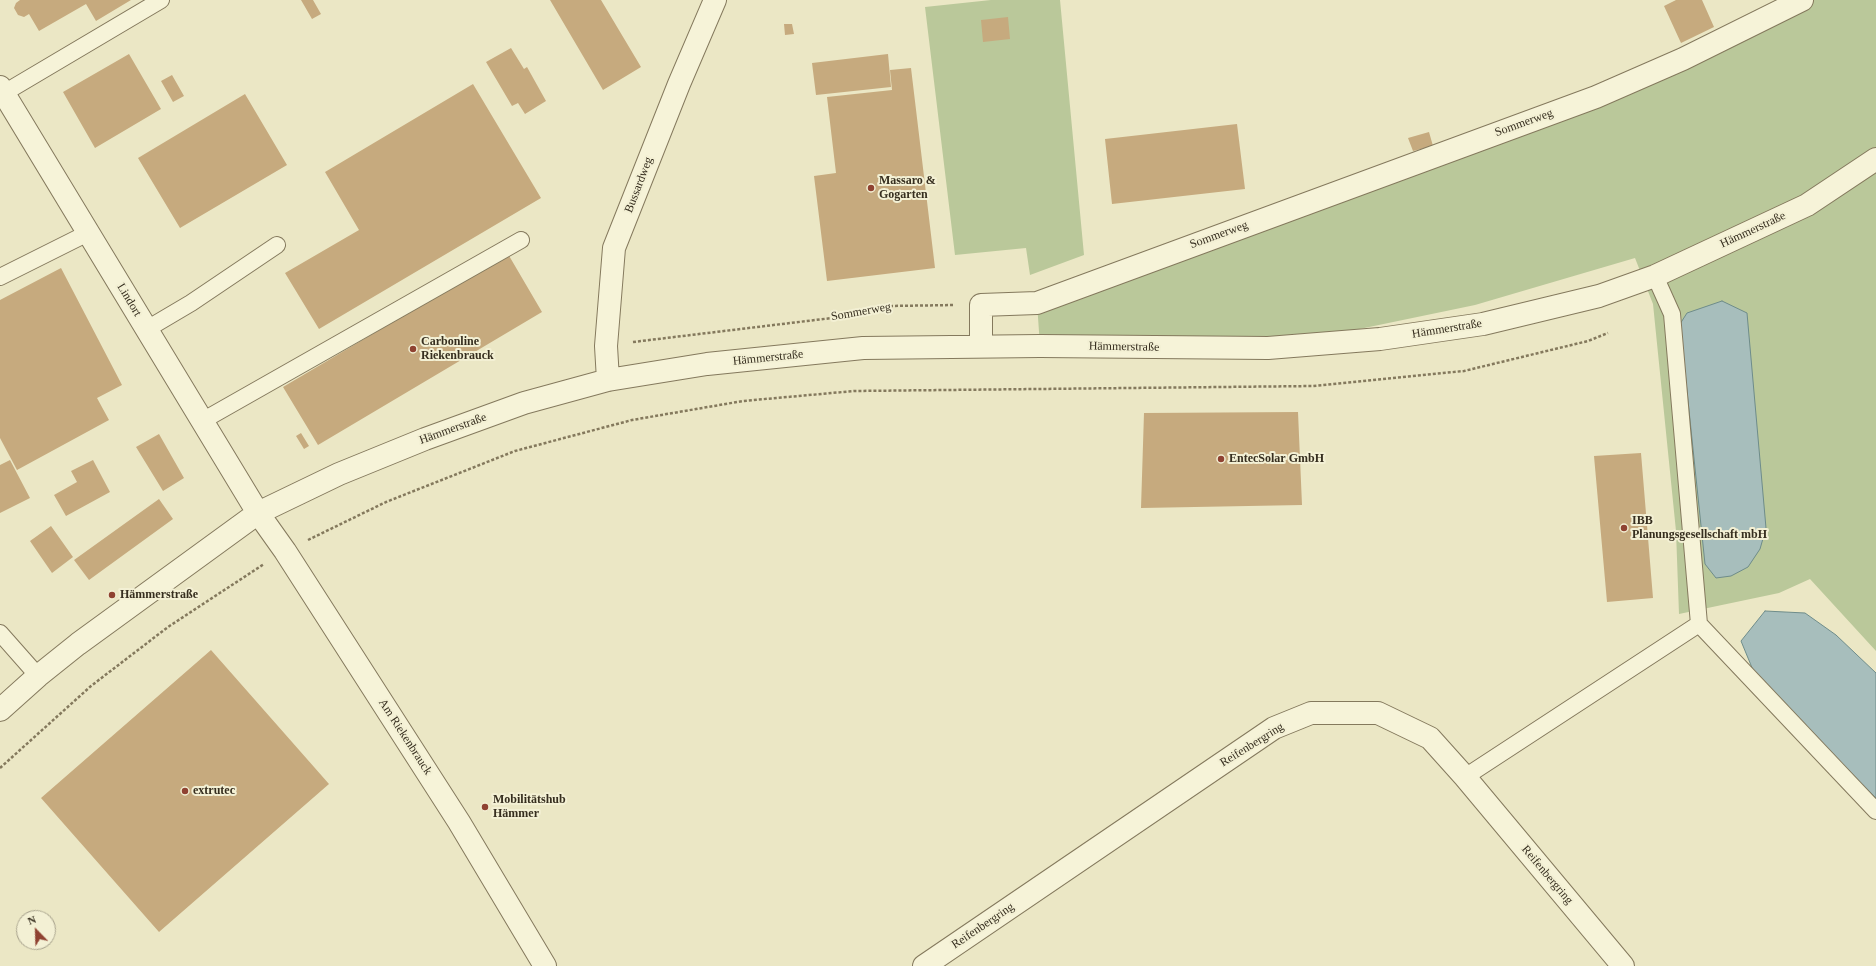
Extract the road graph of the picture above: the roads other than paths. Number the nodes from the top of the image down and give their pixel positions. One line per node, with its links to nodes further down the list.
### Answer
1 (161, 0): 4 (lane)
2 (715, 0): 13 (street, Bussardweg)
3 (1802, 0): 12 (street, Sommerweg)
4 (2, 90): 6 (street, Lindort)
5 (1876, 159): 9 (street, Hämmerstraße)
6 (88, 233): 10 (lane); 11 (street, Lindort)
7 (521, 240): 14 (lane)
8 (277, 245): 11 (lane)
9 (1655, 276): 12 (street, Hämmerstraße); 16 (lane)
10 (0, 277)
11 (147, 329): 14 (street, Lindort)
12 (981, 346): 13 (street, Hämmerstraße)
13 (608, 380): 15 (street, Hämmerstraße)
14 (202, 421): 15 (street, Lindort)
15 (258, 513): 18 (street, Hämmerstraße); 22 (street, Am Riekenbrauck)
16 (1699, 624): 20 (lane); 21 (lane)
17 (0, 633): 18 (lane)
18 (38, 676): 19 (street, Hämmerstraße)
19 (0, 710)
20 (1465, 778): 23 (street, Reifenbergring); 24 (street, Reifenbergring)
21 (1876, 811)
22 (545, 966)
23 (924, 966)
24 (1623, 966)

